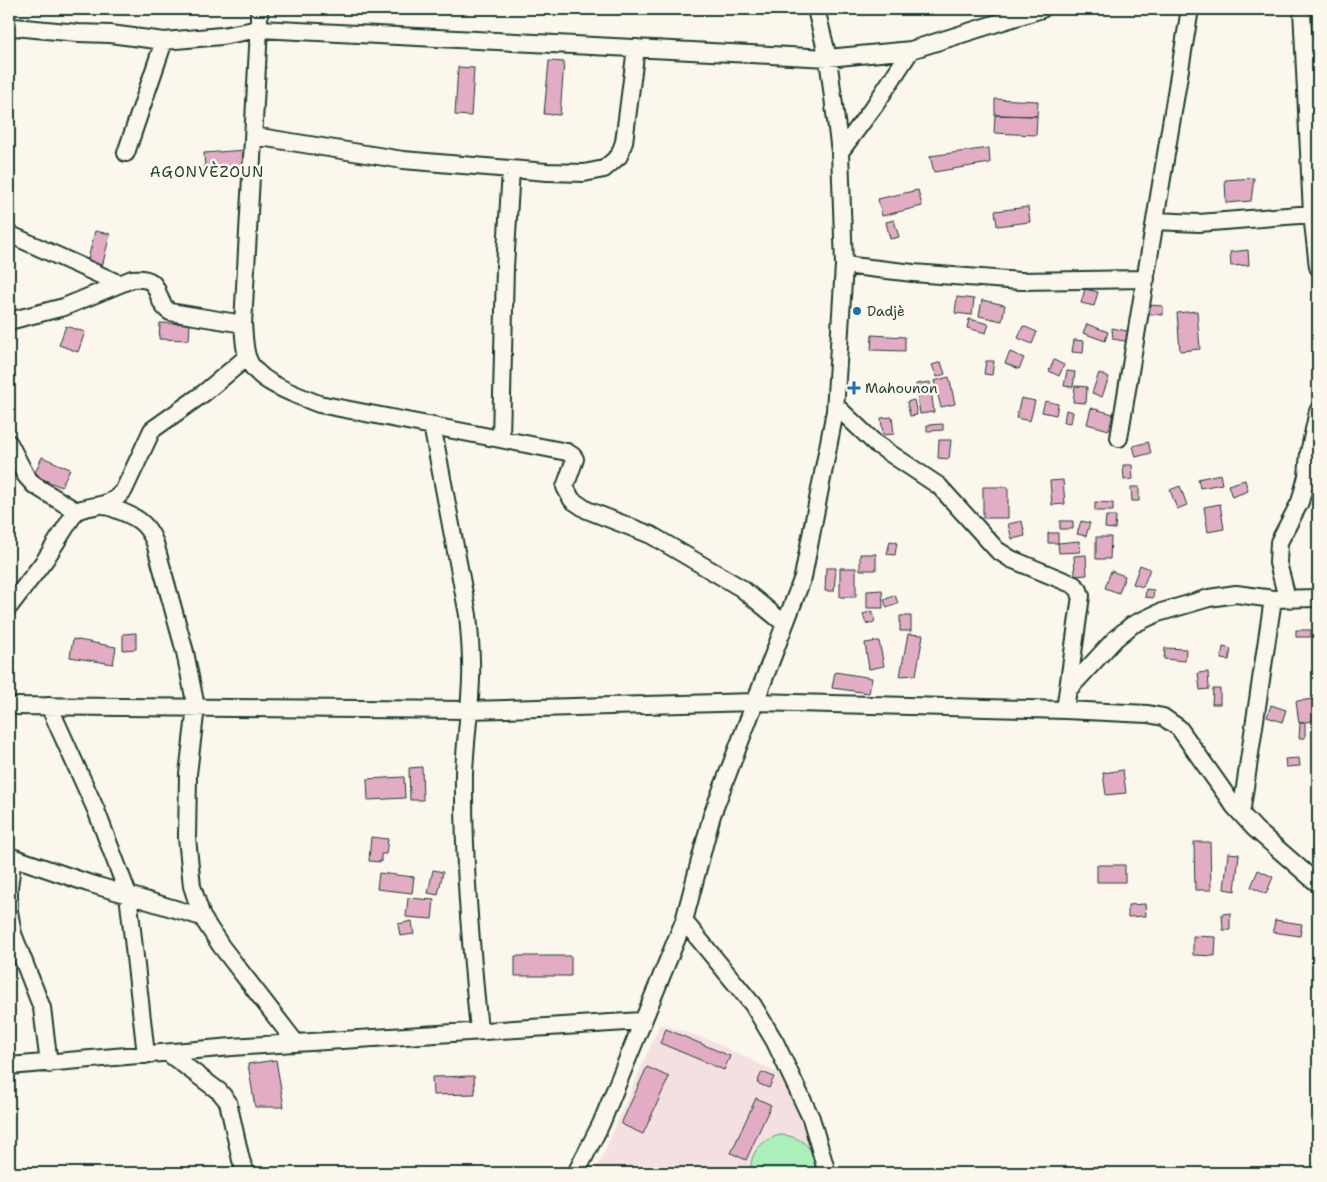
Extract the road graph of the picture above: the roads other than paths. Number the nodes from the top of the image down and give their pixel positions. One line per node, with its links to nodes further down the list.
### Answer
1 (259, 9): 7 (street)
2 (816, 9): 11 (street)
3 (1042, 9): 10 (street)
4 (1190, 9): 17 (street)
5 (1302, 9): 16 (street)
6 (9, 28): 8 (street)
7 (259, 29): 8 (street); 9 (street); 12 (street)
8 (164, 41): 14 (street)
9 (636, 48): 11 (street); 15 (street)
10 (911, 50): 11 (street); 13 (street)
11 (828, 58): 13 (street)
12 (254, 136): 15 (street); 24 (street)
13 (840, 152): 19 (street)
14 (126, 153)
15 (511, 170): 29 (street)
16 (1312, 214): 17 (street); 20 (street)
17 (1155, 221): 21 (street)
18 (9, 234): 22 (street)
19 (844, 264): 21 (street); 26 (street)
20 (1318, 267)
21 (1146, 279): 30 (street)
22 (120, 284): 23 (street); 24 (street)
23 (9, 321)
24 (243, 324): 25 (street)
25 (247, 357): 28 (street); 32 (street)
26 (836, 406): 37 (street); 38 (street)
27 (1318, 411): 35 (street)
28 (432, 425): 29 (street); 43 (street)
29 (501, 438): 37 (street)
30 (1119, 438)
31 (9, 442): 33 (street)
32 (105, 505): 33 (street); 42 (street)
33 (76, 511): 36 (street)
34 (1318, 598): 35 (street)
35 (1280, 599): 38 (street); 45 (street)
36 (10, 603)
37 (785, 624): 39 (street)
38 (1068, 690): 44 (street)
39 (754, 702): 43 (street); 44 (street); 50 (street)
40 (9, 706): 41 (street)
41 (49, 706): 42 (street); 48 (street)
42 (196, 708): 43 (street); 49 (street)
43 (468, 710): 52 (street)
44 (1065, 710): 45 (street)
45 (1241, 814): 47 (street)
46 (11, 857): 48 (street); 56 (street)
47 (1318, 884)
48 (128, 894): 49 (street); 55 (street)
49 (202, 917): 53 (street)
50 (684, 921): 51 (street); 60 (street)
51 (642, 1020): 52 (street); 59 (street)
52 (479, 1031): 53 (street)
53 (296, 1043): 54 (street)
54 (168, 1053): 55 (street); 58 (street)
55 (146, 1055): 56 (street)
56 (49, 1064): 57 (street)
57 (9, 1066)
58 (246, 1173)
59 (576, 1173)
60 (827, 1173)

